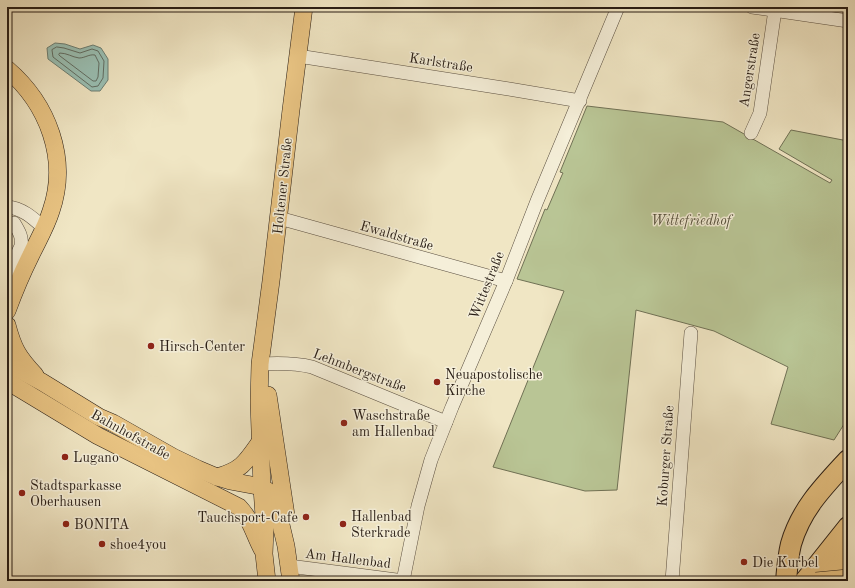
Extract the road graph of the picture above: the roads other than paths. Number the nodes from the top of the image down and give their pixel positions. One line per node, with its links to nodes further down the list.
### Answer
1 (304, 7): 6 (main road, Holtener Straße)
2 (618, 7): 8 (street, Wittestraße)
3 (752, 7): 4 (street)
4 (779, 9): 5 (street); 9 (street, Angerstraße)
5 (848, 21)
6 (298, 56): 8 (street, Karlstraße); 11 (main road, Holtener Straße)
7 (7, 69): 13 (main road)
8 (580, 101): 15 (street, Wittestraße)
9 (751, 132)
10 (7, 207): 13 (street)
11 (279, 218): 15 (street, Ewaldstraße); 20 (main road, Holtener Straße)
12 (13, 225): 13 (street); 14 (street)
13 (45, 229): 16 (main road)
14 (7, 276)
15 (506, 281): 23 (street, Wittestraße)
16 (7, 311)
17 (7, 325): 21 (main road)
18 (691, 333): 38 (street, Koburger Straße)
19 (7, 363): 21 (main road, Bahnhofstraße)
20 (260, 364): 23 (street, Lehmbergstraße); 24 (main road, Holtener Straße); 26 (main road, Holtener Straße)
21 (42, 382): 27 (main road, Bahnhofstraße)
22 (12, 388): 29 (main road, Bahnhofstraße)
23 (446, 422): 37 (street, Wittestraße)
24 (260, 442): 27 (main road); 28 (main road, Holtener Straße)
25 (848, 460): 39 (highway)
26 (280, 474): 28 (main road); 31 (main road, Holtener Straße)
27 (217, 477): 28 (main road, Bahnhofstraße)
28 (264, 492): 29 (main road); 31 (main road, Holtener Straße); 32 (main road, Holtener Straße)
29 (238, 507): 32 (main road, Bahnhofstraße)
30 (848, 527): 40 (highway)
31 (286, 546): 34 (main road, Holtener Straße)
32 (264, 554): 36 (main road, Holtener Straße)
33 (848, 556): 42 (highway)
34 (290, 574): 37 (street, Am Hallenbad)
35 (848, 578): 41 (main road, bridge)
36 (267, 581)
37 (404, 581)
38 (672, 581)
39 (786, 581)
40 (806, 581)
41 (816, 581)
42 (827, 581)

